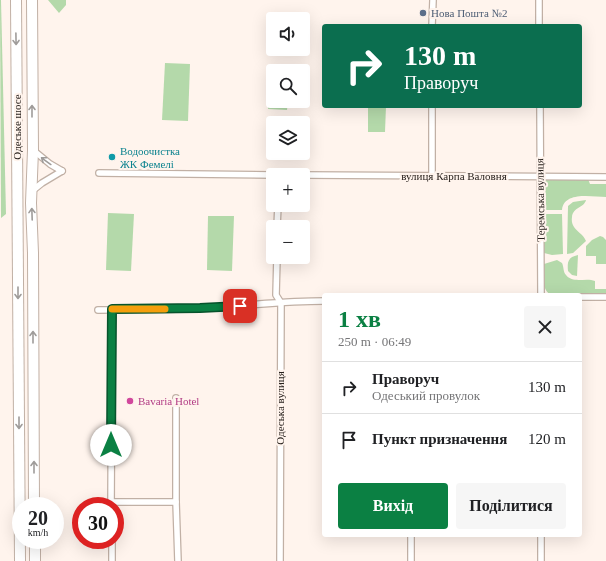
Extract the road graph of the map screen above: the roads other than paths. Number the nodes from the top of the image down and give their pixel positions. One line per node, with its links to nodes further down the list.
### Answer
1 (16, 0): 34 (highway, Одеське шосе, one-way to 34)
2 (32, 0): 9 (highway, Одеське шосе, one-way to 2)
3 (432, 0): 5 (street)
4 (539, 0): 6 (street)
5 (432, 24)
6 (539, 24)
7 (432, 108): 13 (street)
8 (540, 108): 14 (street, Теремська вулиця)
9 (32, 150): 16 (highway, Одеське шосе); 16 (street, one-way to 9)
10 (99, 172): 11 (street)
11 (266, 175)
12 (310, 175): 13 (street, вулиця Карпа Валовня)
13 (432, 176): 14 (street, вулиця Карпа Валовня)
14 (540, 176): 15 (street, вулиця Карпа Валовня); 18 (street, Теремська вулиця)
15 (606, 177)
16 (32, 191): 26 (highway, Одеське шосе, one-way to 16)
17 (276, 264): 22 (street, Одеська вулиця)
18 (541, 293)
19 (582, 297): 20 (street)
20 (606, 297)
21 (322, 301): 22 (street)
22 (281, 303): 23 (street); 38 (street, Одеська вулиця)
23 (112, 309): 24 (street); 27 (street)
24 (98, 310)
25 (176, 398): 28 (street)
26 (34, 497)
27 (111, 497)
28 (176, 502): 29 (street); 37 (street)
29 (124, 504)
30 (411, 537): 39 (street)
31 (541, 537): 40 (street)
32 (35, 549): 35 (highway)
33 (112, 549): 36 (street)
34 (20, 561)
35 (35, 561)
36 (112, 561)
37 (178, 561)
38 (280, 561)
39 (411, 561)
40 (541, 561)

